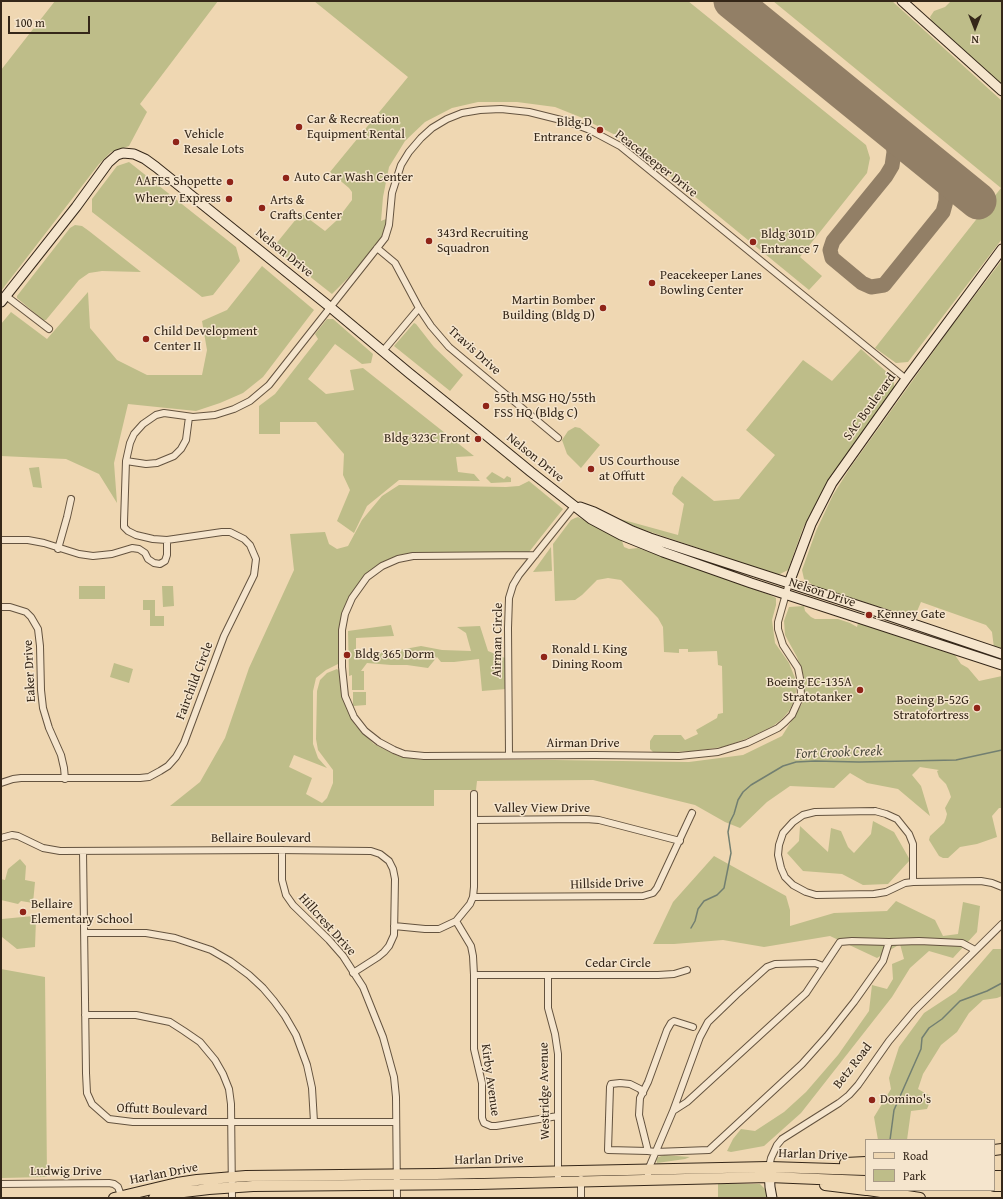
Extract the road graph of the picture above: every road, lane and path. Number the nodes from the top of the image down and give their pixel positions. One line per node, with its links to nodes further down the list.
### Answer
1 (902, 1): 2 (street)
2 (1002, 90)
3 (377, 248): 6 (street, Peacekeeper Drive); 7 (street, Travis Drive); 10 (street, Peacekeeper Drive)
4 (1002, 249): 10 (street, SAC Boulevard)
5 (3, 299): 6 (street, Nelson Drive); 8 (street)
6 (330, 307): 9 (street, Nelson Drive); 11 (street)
7 (419, 308): 9 (street); 12 (street, Travis Drive)
8 (49, 329)
9 (383, 351): 15 (street, Nelson Drive)
10 (906, 379): 20 (street, SAC Boulevard)
11 (189, 417): 13 (street); 13 (street)
12 (558, 438)
13 (126, 461): 17 (street, Fairchild Circle)
14 (71, 499): 18 (street)
15 (575, 505): 19 (street); 20 (street, Nelson Drive); 21 (street, Nelson Drive)
16 (1, 540): 18 (street)
17 (167, 540): 18 (street); 26 (street, Fairchild Circle)
18 (58, 549)
19 (534, 555): 25 (street, Airman Circle); 25 (street)
20 (790, 583): 21 (street, SAC Boulevard); 23 (street, Nelson Drive)
21 (786, 595): 24 (street, Nelson Drive); 25 (street, Airman Drive)
22 (1, 607): 26 (street, Eaker Drive)
23 (1002, 654)
24 (1002, 665)
25 (509, 755)
26 (65, 779): 27 (street, Fairchild Circle)
27 (1, 783)
28 (474, 794): 30 (street)
29 (692, 813): 32 (street, Hillside Drive)
30 (474, 820): 32 (street, Valley View Drive); 37 (street)
31 (1, 838): 34 (street, Bellaire Boulevard)
32 (680, 841): 37 (street, Hillside Drive)
33 (282, 850): 34 (street, Bellaire Boulevard); 40 (street, Bellaire Boulevard); 46 (street, Hillcrest Drive)
34 (83, 851): 41 (street, Offutt Boulevard)
35 (913, 882): 35 (street); 36 (street)
36 (1002, 887)
37 (473, 898): 38 (street)
38 (456, 921): 40 (street); 47 (street, Kirby Avenue)
39 (1002, 924): 43 (street, Betz Road)
40 (394, 926): 46 (street, Bellaire Boulevard)
41 (85, 933): 49 (street, Offutt Boulevard); 55 (street)
42 (889, 942): 43 (street); 44 (street); 58 (street)
43 (976, 950): 63 (street, Betz Road)
44 (823, 966): 52 (street); 52 (street)
45 (687, 970): 48 (street, Cedar Circle)
46 (353, 972): 56 (street, Hillcrest Drive)
47 (474, 975): 48 (street, Cedar Circle); 53 (street, Kirby Avenue)
48 (548, 976): 53 (street, Westridge Avenue)
49 (85, 1014): 54 (street); 54 (street, Offutt Boulevard)
50 (693, 1027): 51 (street)
51 (643, 1093): 57 (street); 57 (street)
52 (673, 1111): 58 (street)
53 (558, 1116): 61 (street, Westridge Avenue)
54 (232, 1122): 55 (street, Offutt Boulevard); 65 (street)
55 (314, 1122): 56 (street, Offutt Boulevard)
56 (396, 1122): 66 (street, Hillcrest Drive)
57 (648, 1151): 58 (street)
58 (655, 1152): 64 (street)
59 (865, 1162): 63 (main road)
60 (865, 1170): 63 (main road, Harlan Drive)
61 (558, 1172): 62 (main road, Harlan Drive); 66 (main road, Harlan Drive); 69 (street, Westridge Avenue)
62 (581, 1172): 64 (main road, Harlan Drive); 68 (street)
63 (769, 1172): 64 (main road, Harlan Drive); 67 (main road, Harlan Drive); 72 (main road); 79 (street, Betz Road)
64 (648, 1175): 68 (main road, Harlan Drive)
65 (232, 1176): 66 (main road, Harlan Drive); 71 (street); 74 (main road, Harlan Drive)
66 (397, 1180): 69 (main road, Harlan Drive); 71 (main road, Harlan Drive); 77 (street, Hillcrest Drive)
67 (865, 1181)
68 (581, 1182): 69 (main road, Harlan Drive); 78 (street)
69 (558, 1183)
70 (1, 1184): 74 (street, Ludwig Drive)
71 (232, 1187): 75 (main road, Harlan Drive); 76 (street)
72 (865, 1190)
73 (874, 1191): 80 (main road)
74 (119, 1197)
75 (154, 1198)
76 (232, 1198)
77 (397, 1198)
78 (581, 1198)
79 (772, 1198)
80 (920, 1198)

